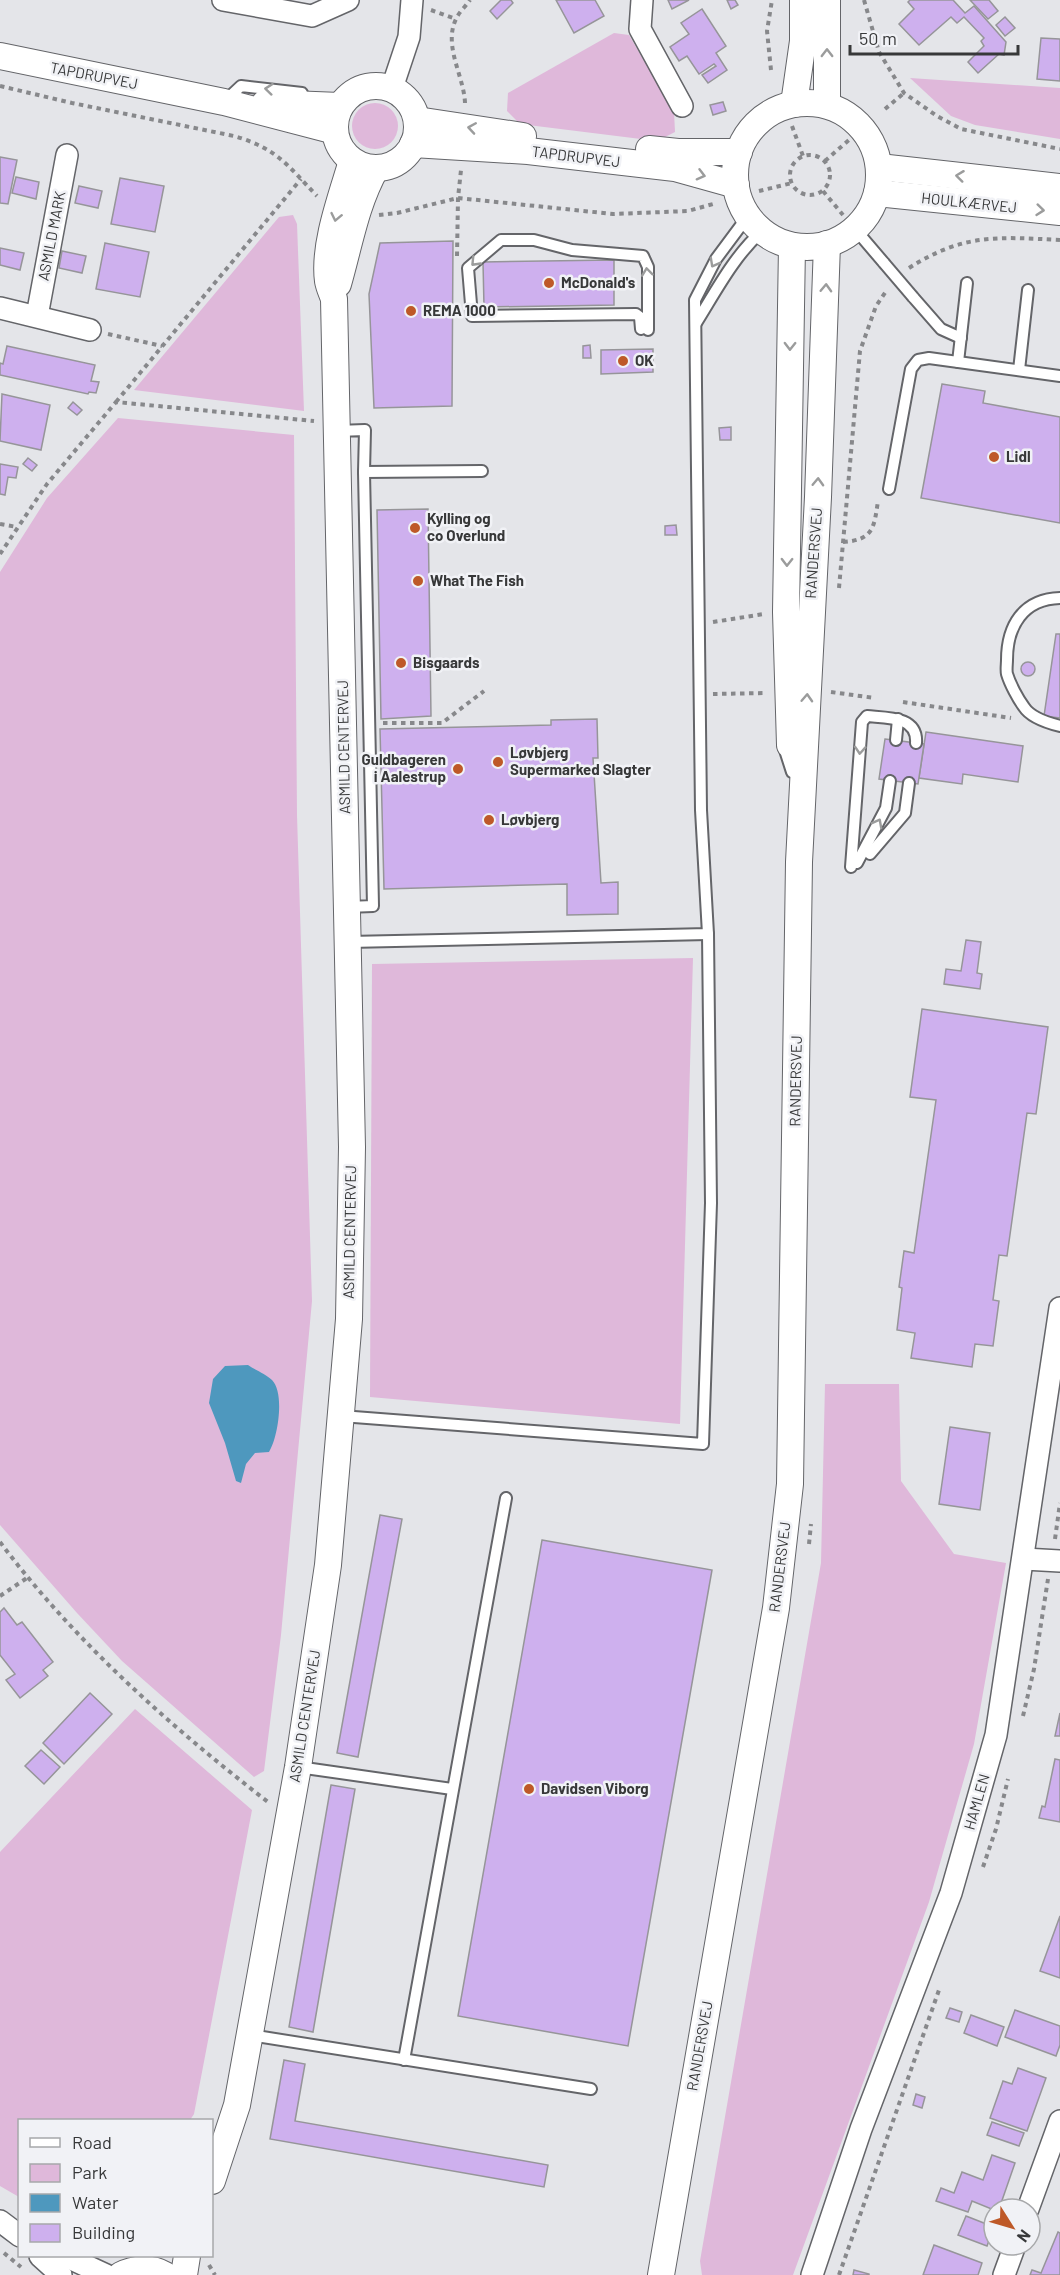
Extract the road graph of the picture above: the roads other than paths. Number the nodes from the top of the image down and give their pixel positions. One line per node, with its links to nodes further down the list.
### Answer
1 (223, 0): 2 (street)
2 (348, 0)
3 (412, 0): 8 (street)
4 (642, 0): 12 (street)
5 (803, 0): 13 (street)
6 (827, 0): 11 (street, one-way to 6)
7 (0, 56): 9 (street, TAPDRUPVEJ)
8 (392, 88): 10 (street); 15 (street)
9 (224, 102): 10 (street, TAPDRUPVEJ, one-way to 9); 14 (street, TAPDRUPVEJ)
10 (328, 105): 14 (street)
11 (827, 105): 13 (street); 19 (street)
12 (682, 106)
13 (792, 114): 16 (street)
14 (335, 131): 18 (street)
15 (415, 132): 16 (street, TAPDRUPVEJ, one-way to 15); 18 (street); 21 (street, TAPDRUPVEJ, one-way to 21)
16 (739, 152): 21 (street)
17 (67, 155): 31 (street, ASMILD MARK)
18 (364, 164): 39 (street, ASMILD CENTERVEJ)
19 (879, 166): 20 (street, HOULKÆRVEJ, one-way to 19); 22 (street)
20 (1060, 187)
21 (748, 188): 25 (street)
22 (877, 194): 23 (street, HOULKÆRVEJ, one-way to 23); 24 (street)
23 (1060, 213)
24 (849, 222): 26 (street); 35 (lane, bridge)
25 (755, 224): 27 (street); 32 (lane); 32 (lane, one-way to 32)
26 (827, 244): 27 (street); 55 (street, RANDERSVEJ, one-way to 26)
27 (792, 246): 46 (street, RANDERSVEJ, one-way to 46)
28 (967, 283): 35 (lane)
29 (1028, 290): 37 (lane)
30 (0, 308): 31 (street)
31 (37, 316): 33 (street)
32 (696, 323): 57 (lane)
33 (90, 330)
34 (644, 330): 34 (lane, one-way to 34)
35 (961, 339): 36 (lane)
36 (958, 362): 37 (lane); 42 (lane)
37 (1019, 370): 38 (lane)
38 (1060, 376)
39 (322, 425): 41 (lane); 44 (street, ASMILD CENTERVEJ)
40 (482, 471): 41 (lane)
41 (363, 472): 43 (lane)
42 (890, 489)
43 (365, 530): 44 (lane); 56 (lane)
44 (339, 532): 56 (street, ASMILD CENTERVEJ)
45 (1060, 598): 48 (lane)
46 (786, 631): 51 (street, RANDERSVEJ); 51 (lane)
47 (898, 719): 49 (lane); 50 (lane); 52 (lane, one-way to 52)
48 (1060, 726)
49 (896, 740)
50 (916, 743)
51 (792, 772): 55 (street, RANDERSVEJ)
52 (890, 780)
53 (909, 783): 54 (lane)
54 (870, 854)
55 (800, 861): 79 (street, RANDERSVEJ)
56 (347, 907): 58 (street, ASMILD CENTERVEJ)
57 (708, 934): 58 (lane); 60 (lane)
58 (349, 942): 60 (street, ASMILD CENTERVEJ)
59 (1060, 1308): 62 (street, HAMLEN)
60 (340, 1416): 64 (street, ASMILD CENTERVEJ)
61 (506, 1498): 65 (lane)
62 (1024, 1559): 63 (street); 84 (street, HAMLEN)
63 (1060, 1560)
64 (298, 1767): 65 (lane); 66 (street, ASMILD CENTERVEJ)
65 (452, 1790): 67 (lane)
66 (250, 2035): 67 (lane); 70 (street, ASMILD CENTERVEJ)
67 (404, 2060): 68 (lane)
68 (591, 2089)
69 (1060, 2121): 71 (street)
70 (216, 2162)
71 (1032, 2197)
72 (0, 2221): 73 (street)
73 (18, 2234)
74 (41, 2257): 80 (street)
75 (67, 2257): 81 (street)
76 (187, 2257): 83 (street)
77 (1011, 2257): 85 (street)
78 (155, 2266): 82 (street)
79 (661, 2271)
80 (61, 2275)
81 (106, 2275)
82 (120, 2275)
83 (184, 2275)
84 (812, 2275)
85 (1004, 2275)

